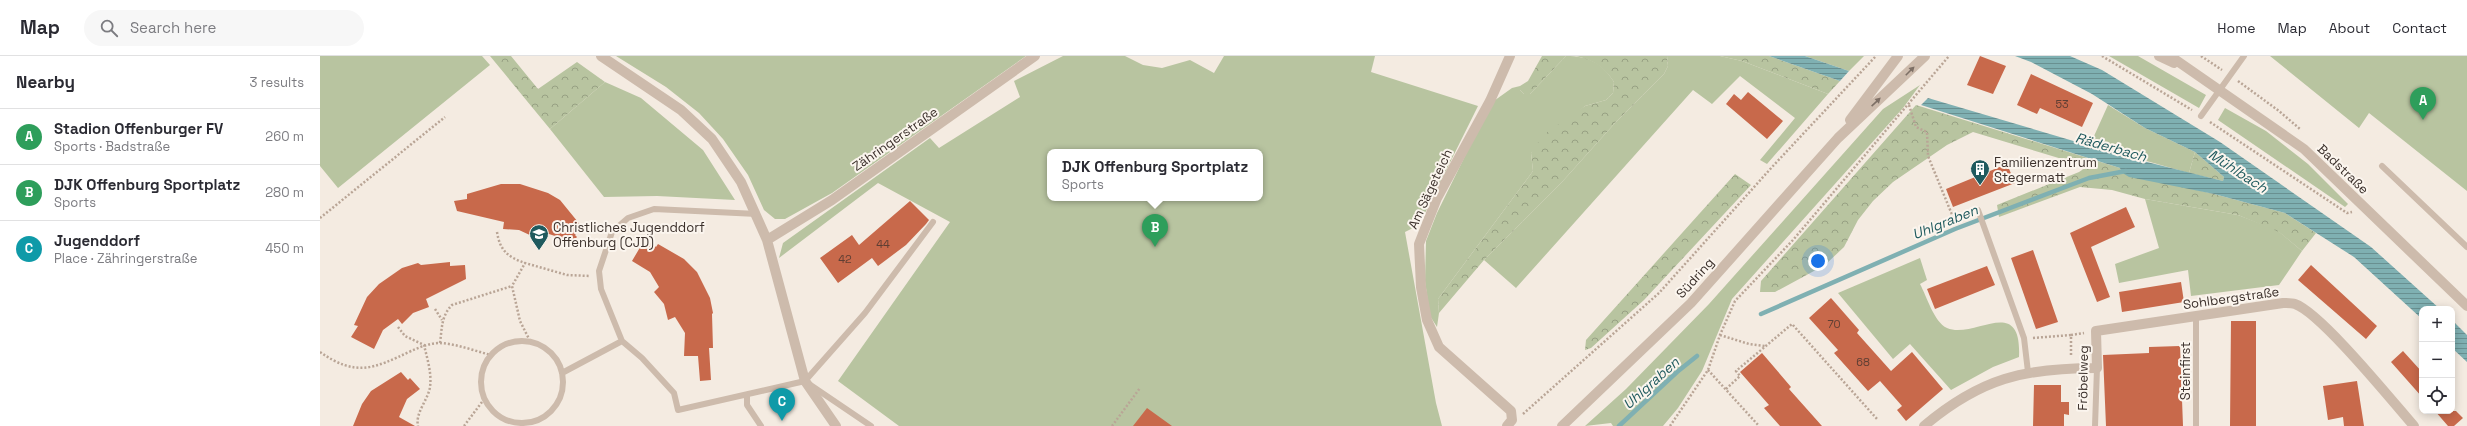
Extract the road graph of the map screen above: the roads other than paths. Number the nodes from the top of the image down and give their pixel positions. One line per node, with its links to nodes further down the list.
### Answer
1 (601, 56): 15 (street)
2 (1035, 56): 17 (street, Zähringerstraße)
3 (1510, 56): 29 (street, Am Sägeteich)
4 (1898, 56): 12 (street, Südring)
5 (1925, 56): 12 (street, Südring, one-way to 5)
6 (2159, 56): 9 (street, Badstraße)
7 (2170, 56): 9 (street, Badstraße)
8 (2244, 56): 10 (lane)
9 (2187, 68): 10 (street, Badstraße)
10 (2219, 88): 11 (lane); 19 (street, Badstraße)
11 (2201, 116)
12 (1838, 138): 34 (street, Südring)
13 (2382, 166): 18 (lane)
14 (1978, 211): 25 (lane)
15 (757, 214): 17 (street); 22 (lane)
16 (933, 222): 26 (lane)
17 (767, 240): 26 (street)
18 (2467, 247)
19 (2467, 305)
20 (2196, 316): 21 (street, Sohlbergstraße); 37 (lane, Steinfirst); 38 (street, Sohlbergstraße)
21 (2096, 331): 23 (street, Fröbelweg)
22 (622, 340): 24 (lane); 27 (lane)
23 (2097, 368): 25 (street); 36 (lane, Fröbelweg)
24 (562, 372): 28 (lane); 28 (lane)
25 (2028, 372): 35 (street)
26 (805, 381): 27 (lane); 32 (street); 33 (lane)
27 (747, 394): 31 (lane)
28 (505, 419): 30 (lane)
29 (1509, 423)
30 (504, 426)
31 (761, 426)
32 (836, 426)
33 (871, 426)
34 (1562, 426)
35 (1924, 426)
36 (2095, 426)
37 (2196, 426)
38 (2414, 426)

